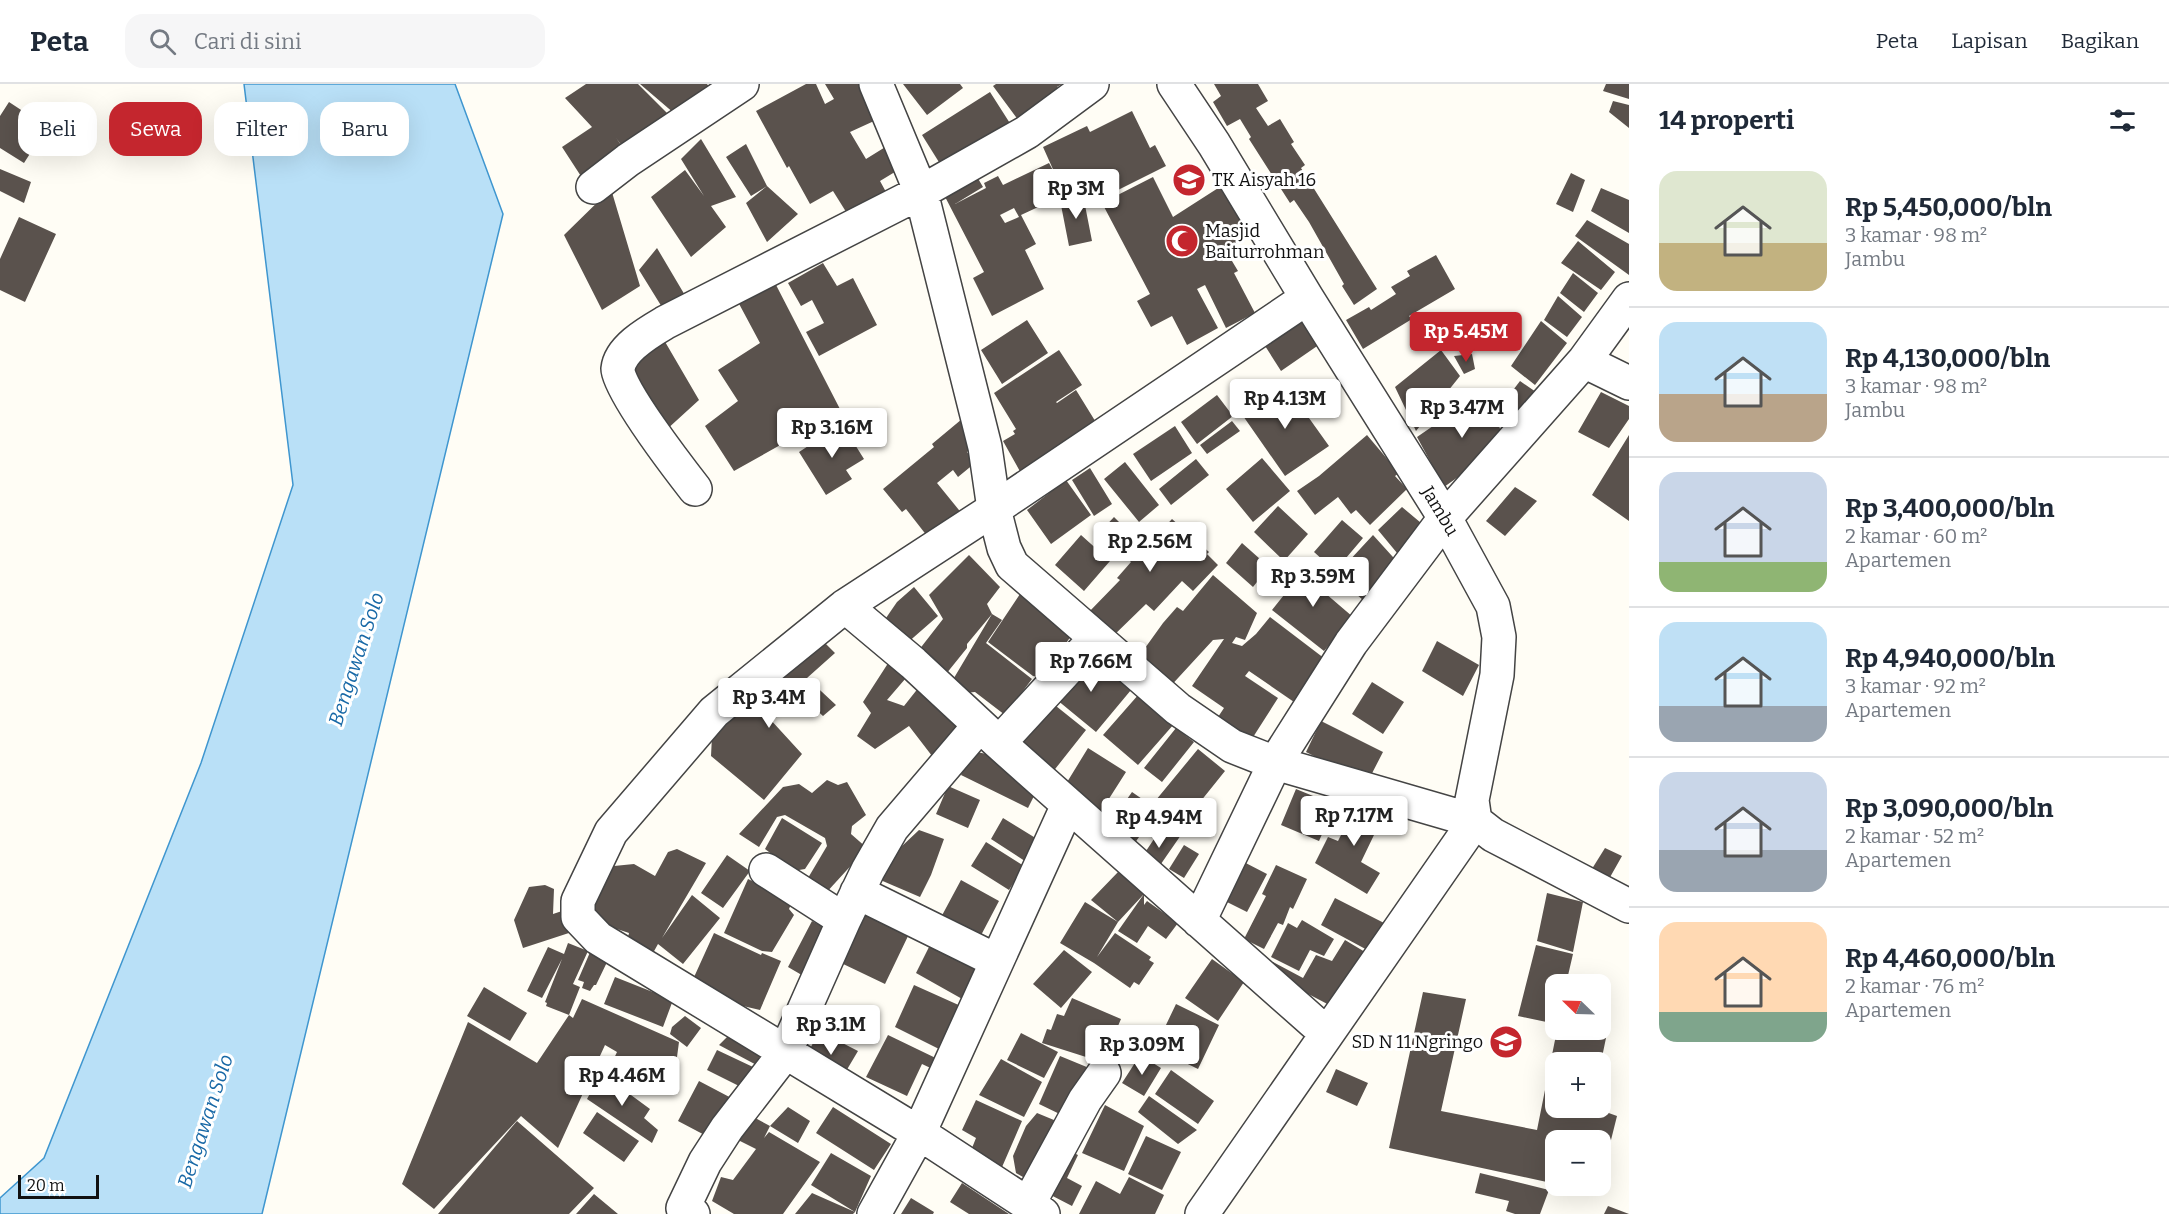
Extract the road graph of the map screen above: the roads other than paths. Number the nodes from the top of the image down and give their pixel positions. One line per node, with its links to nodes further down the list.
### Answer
1 (742, 84): 5 (street)
2 (876, 84): 6 (street)
3 (1092, 84): 6 (street)
4 (1174, 84): 7 (street, Jambu)
5 (593, 187)
6 (921, 192): 11 (street); 12 (street)
7 (1306, 298): 12 (street); 13 (street, Jambu)
8 (1629, 299): 9 (street)
9 (1584, 361): 10 (street); 13 (street)
10 (1629, 383)
11 (695, 489)
12 (994, 509): 14 (street); 15 (street)
13 (1445, 518): 17 (street); 19 (street, Jambu)
14 (845, 606): 16 (street); 26 (street)
15 (1095, 639): 16 (street); 17 (street)
16 (989, 735): 18 (street); 21 (street)
17 (1275, 764): 19 (street); 23 (street)
18 (1068, 805): 23 (street); 24 (street)
19 (1475, 821): 22 (street); 25 (street)
20 (766, 870): 21 (street)
21 (850, 906): 24 (street); 26 (street)
22 (1629, 906)
23 (1199, 921): 25 (street)
24 (997, 961): 28 (street)
25 (1326, 1033): 32 (street)
26 (785, 1053): 28 (street); 29 (street)
27 (1104, 1073): 30 (street)
28 (919, 1133): 30 (street); 31 (street)
29 (682, 1208)
30 (1036, 1209)
31 (874, 1214)
32 (1203, 1214)

